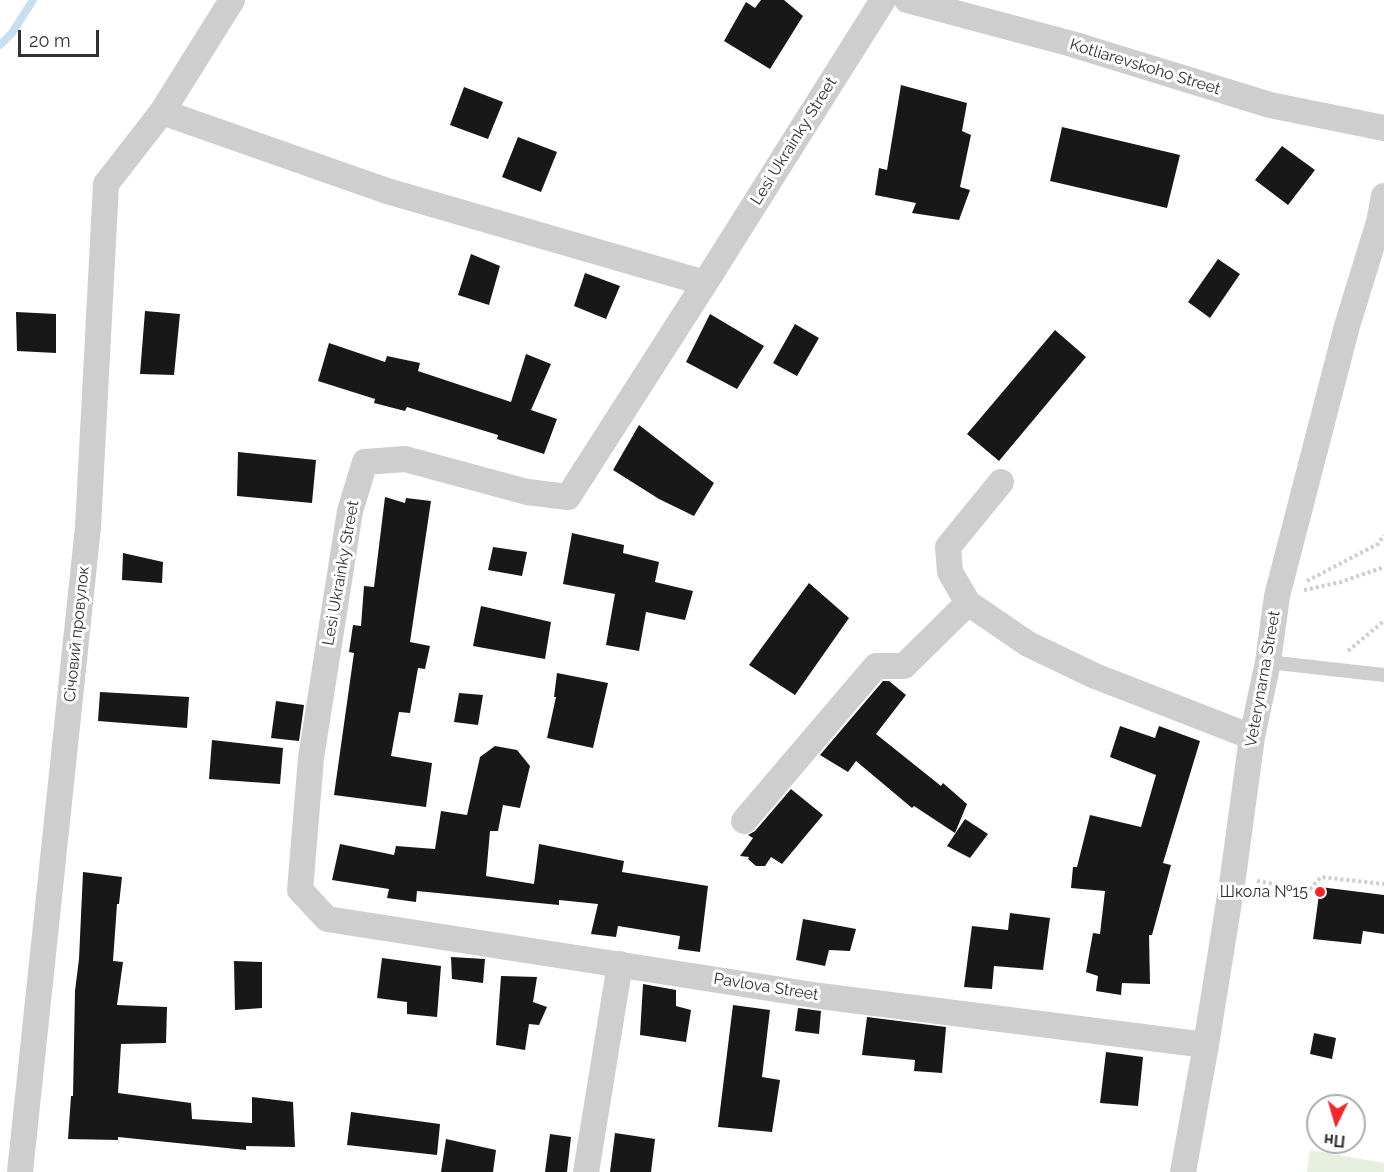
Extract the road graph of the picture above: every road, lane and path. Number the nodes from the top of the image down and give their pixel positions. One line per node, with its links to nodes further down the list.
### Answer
1 (232, 0): 4 (street, Січовий провулок)
2 (883, 0): 7 (street, Lesi Ukrainky Street)
3 (907, 0): 5 (street, Kotliarevskoho Street)
4 (162, 112): 7 (street); 24 (street, Січовий провулок)
5 (1384, 128)
6 (1384, 195): 11 (street, Veterynarna Street)
7 (705, 283): 21 (street, Lesi Ukrainky Street)
8 (1001, 482): 12 (street)
9 (1384, 535): 11 (path)
10 (1384, 567): 11 (path)
11 (1277, 596): 14 (street, Veterynarna Street)
12 (968, 603): 17 (street); 18 (street)
13 (1384, 621): 15 (path)
14 (1268, 662): 15 (lane); 17 (street, Veterynarna Street)
15 (1328, 668): 16 (lane)
16 (1384, 675)
17 (1252, 737): 19 (street, Veterynarna Street)
18 (744, 821)
19 (1233, 877): 20 (path); 23 (street, Veterynarna Street)
20 (1384, 884)
21 (327, 919): 22 (street, Pavlova Street)
22 (620, 964): 23 (street, Pavlova Street); 25 (street)
23 (1206, 1044): 26 (street, Veterynarna Street)
24 (20, 1172)
25 (586, 1172)
26 (1183, 1172)

